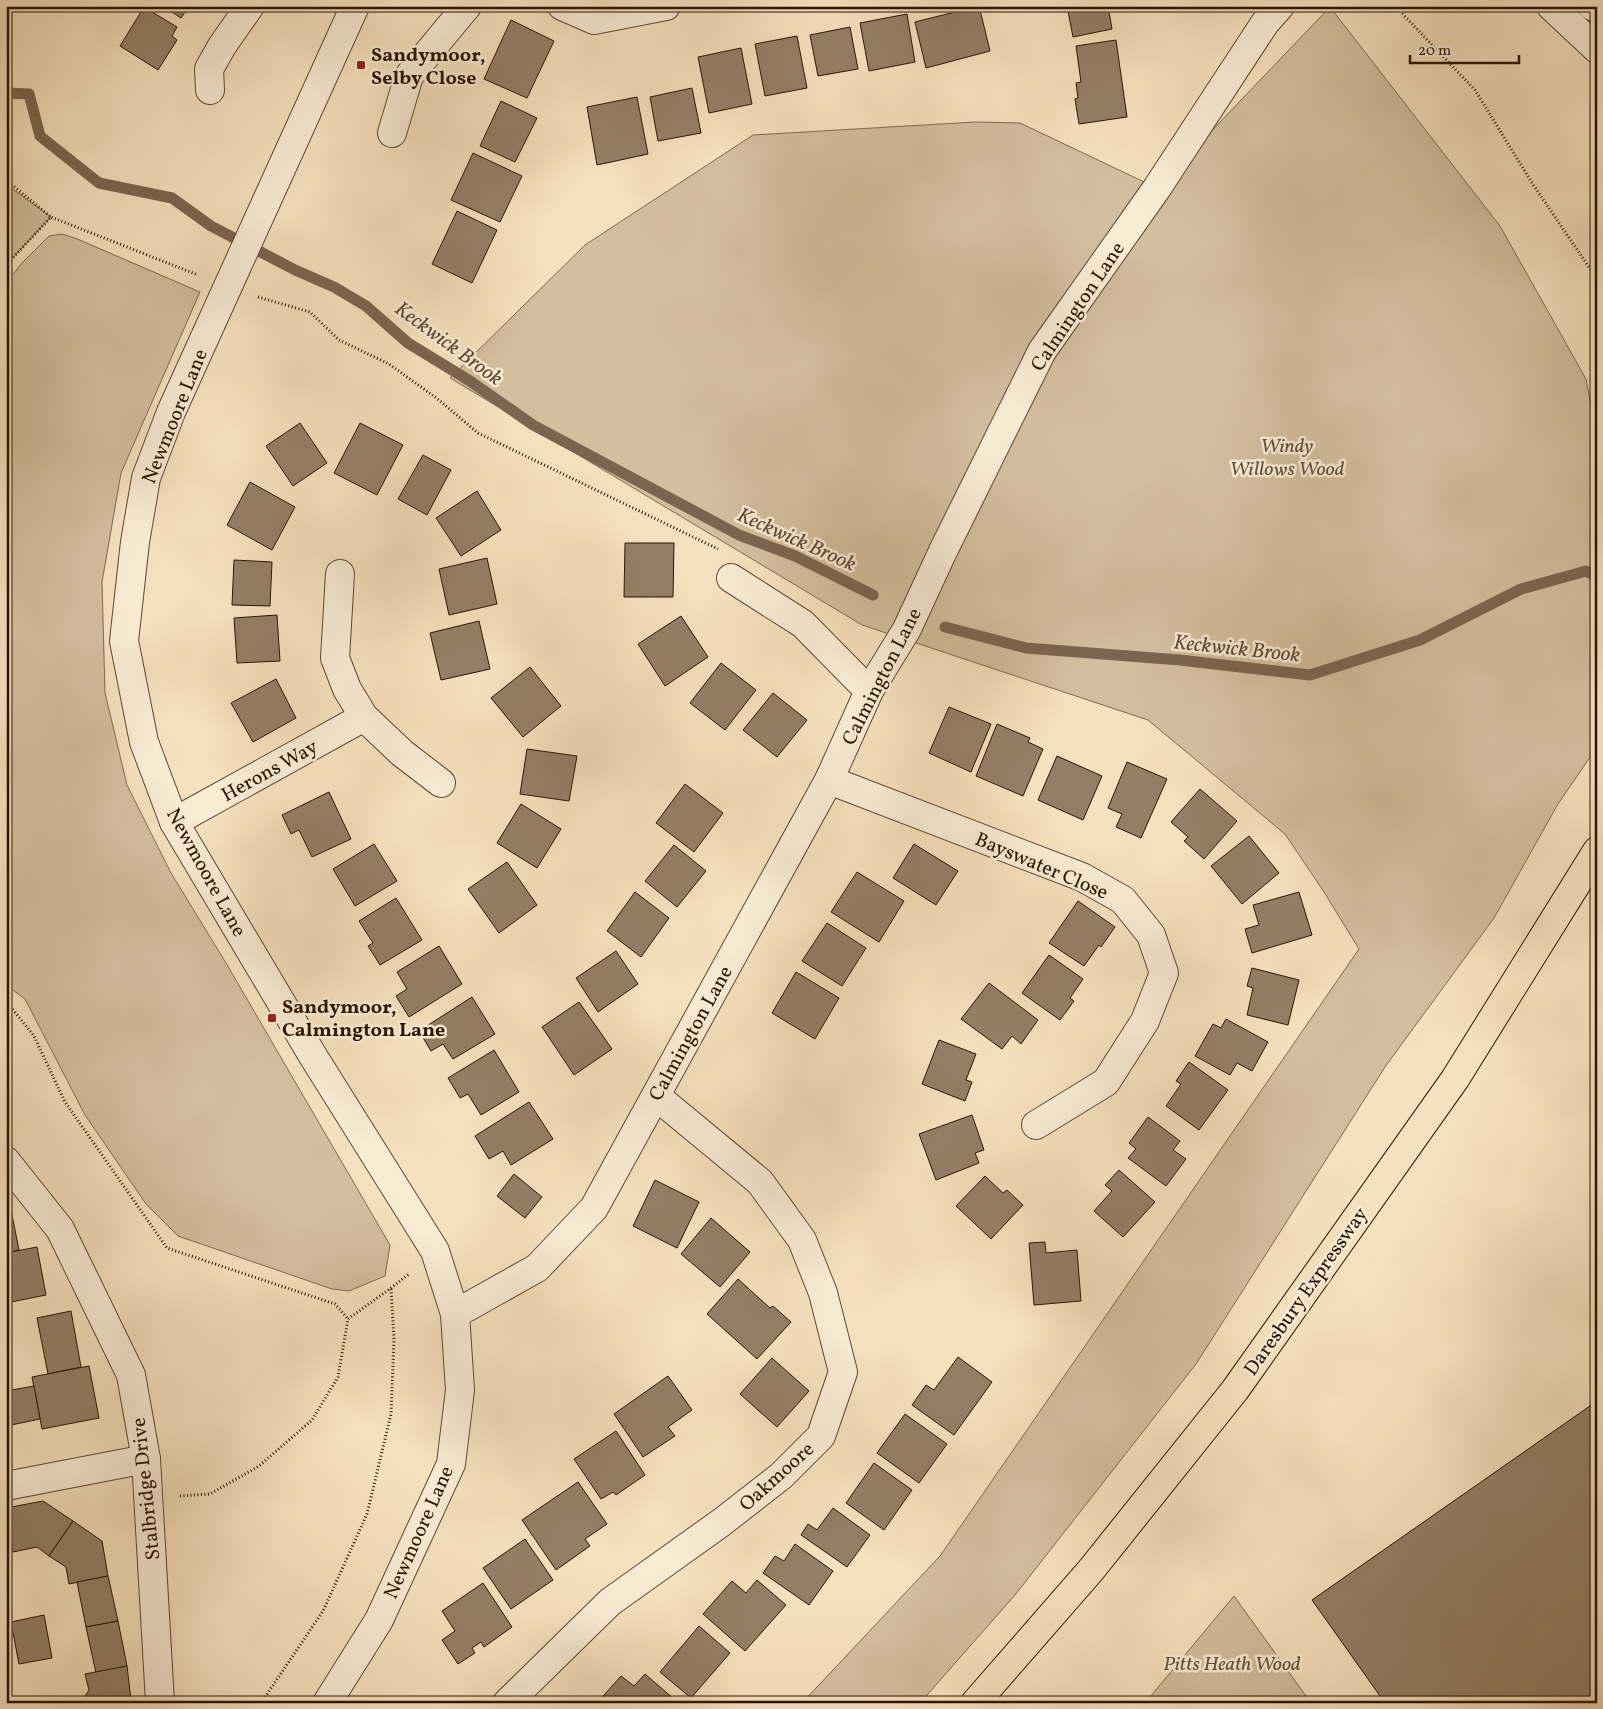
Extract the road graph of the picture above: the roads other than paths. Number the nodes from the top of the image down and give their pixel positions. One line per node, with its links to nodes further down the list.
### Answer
1 (250, 6): 11 (street)
2 (356, 6): 19 (street, Newmoore Lane)
3 (467, 6): 12 (street)
4 (562, 6): 5 (street)
5 (666, 6)
6 (1280, 6): 15 (street, Calmington Lane)
7 (1551, 6): 10 (street)
8 (1592, 6): 9 (street)
9 (1597, 8)
10 (1597, 49)
11 (210, 90)
12 (392, 133)
13 (340, 574): 16 (street)
14 (731, 578): 15 (street)
15 (869, 691): 17 (street, Calmington Lane)
16 (364, 717): 18 (street); 19 (street, Herons Way)
17 (828, 780): 21 (street, Calmington Lane); 22 (street, Bayswater Close)
18 (441, 783)
19 (174, 822): 24 (street, Newmoore Lane)
20 (1597, 851): 30 (main road, Daresbury Expressway)
21 (656, 1096): 24 (street, Calmington Lane); 29 (street, Oakmoore)
22 (1036, 1125)
23 (6, 1160): 25 (street, Stalbridge Drive)
24 (455, 1314): 28 (street, Newmoore Lane)
25 (146, 1459): 26 (street); 27 (street, Stalbridge Drive)
26 (6, 1486)
27 (160, 1703)
28 (327, 1703)
29 (507, 1703)
30 (975, 1703)

